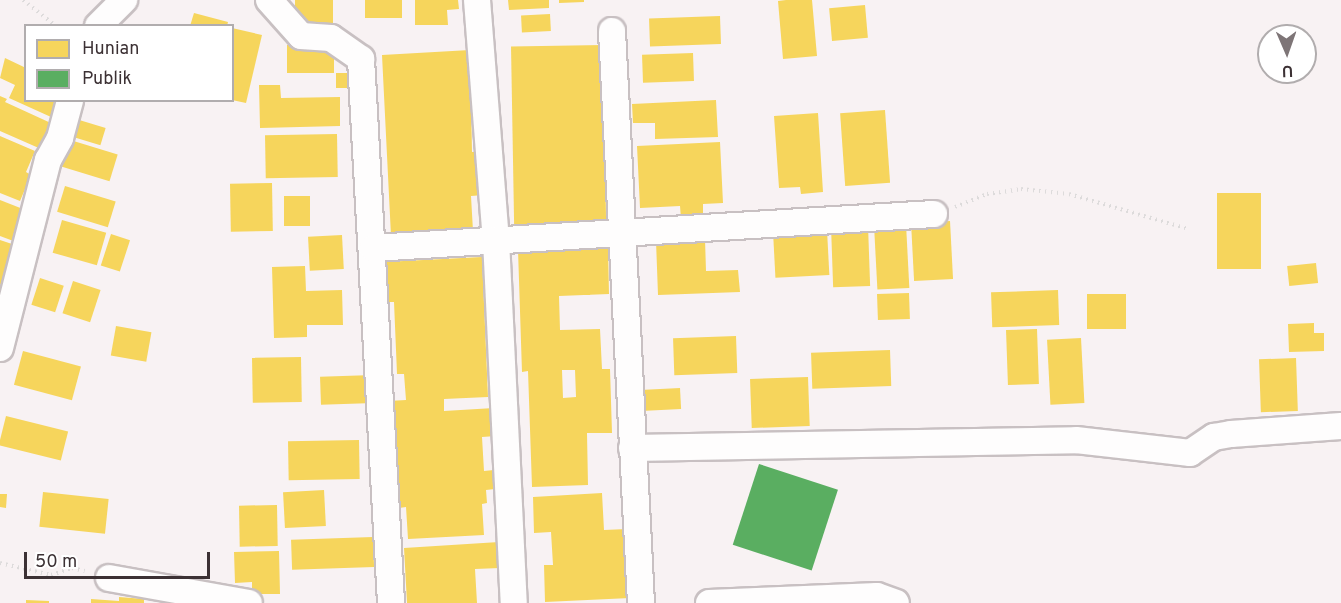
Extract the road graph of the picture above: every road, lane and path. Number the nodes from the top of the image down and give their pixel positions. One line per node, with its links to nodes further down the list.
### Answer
1 (23, 0): 5 (path)
2 (124, 0): 6 (street)
3 (269, 0): 13 (street)
4 (477, 0): 12 (street)
5 (53, 24)
6 (100, 24)
7 (612, 31): 11 (street)
8 (69, 102): 14 (street)
9 (934, 214): 10 (path); 11 (street)
10 (1189, 229)
11 (620, 233): 12 (street); 16 (street)
12 (496, 240): 13 (street); 21 (street)
13 (373, 248): 20 (street)
14 (0, 348)
15 (1341, 426): 16 (street)
16 (632, 448): 22 (street)
17 (0, 563): 18 (path)
18 (109, 578): 19 (street)
19 (249, 603)
20 (391, 603)
21 (514, 603)
22 (641, 603)
23 (709, 603): 24 (street)
24 (896, 603)

